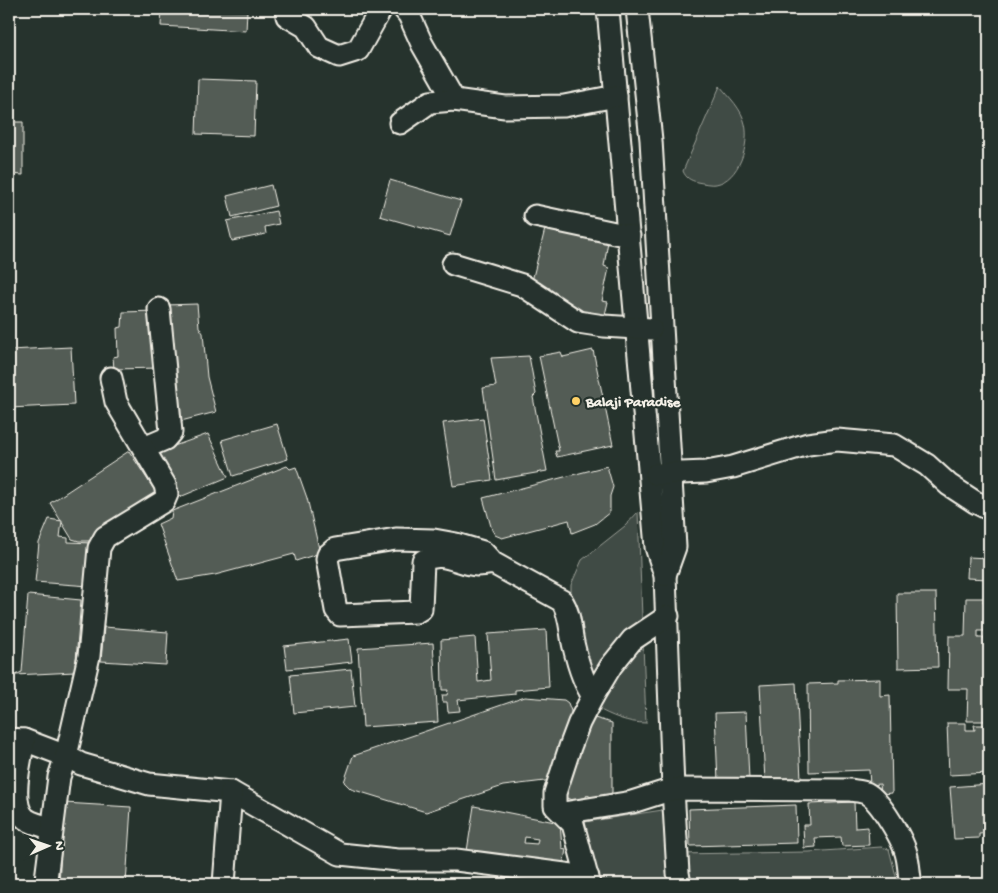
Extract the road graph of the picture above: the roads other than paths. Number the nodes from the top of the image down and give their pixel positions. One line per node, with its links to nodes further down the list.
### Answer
1 (381, 9): 5 (street)
2 (404, 9): 7 (street)
3 (608, 9): 6 (street)
4 (637, 9): 14 (street)
5 (287, 16)
6 (616, 96): 7 (street); 10 (street)
7 (454, 100): 8 (street)
8 (400, 123)
9 (535, 216): 10 (street)
10 (628, 236): 13 (street)
11 (453, 264): 13 (street)
12 (160, 310): 16 (street)
13 (637, 328): 14 (street); 18 (street)
14 (663, 330): 17 (street)
15 (111, 378): 16 (street)
16 (144, 448): 25 (street)
17 (671, 473): 18 (street); 19 (street); 21 (street)
18 (650, 475): 21 (street)
19 (989, 508)
20 (492, 563): 20 (street); 23 (street)
21 (666, 575): 22 (street)
22 (668, 616): 23 (street); 26 (street)
23 (593, 696): 29 (street)
24 (16, 740): 25 (street); 28 (street)
25 (66, 756): 27 (street); 30 (street)
26 (673, 789): 29 (street); 34 (street); 35 (street)
27 (231, 792): 32 (street); 33 (street)
28 (12, 794): 30 (street)
29 (563, 813): 32 (street)
30 (52, 828): 31 (street)
31 (46, 879)
32 (589, 881)
33 (224, 884)
34 (680, 884)
35 (911, 884)

